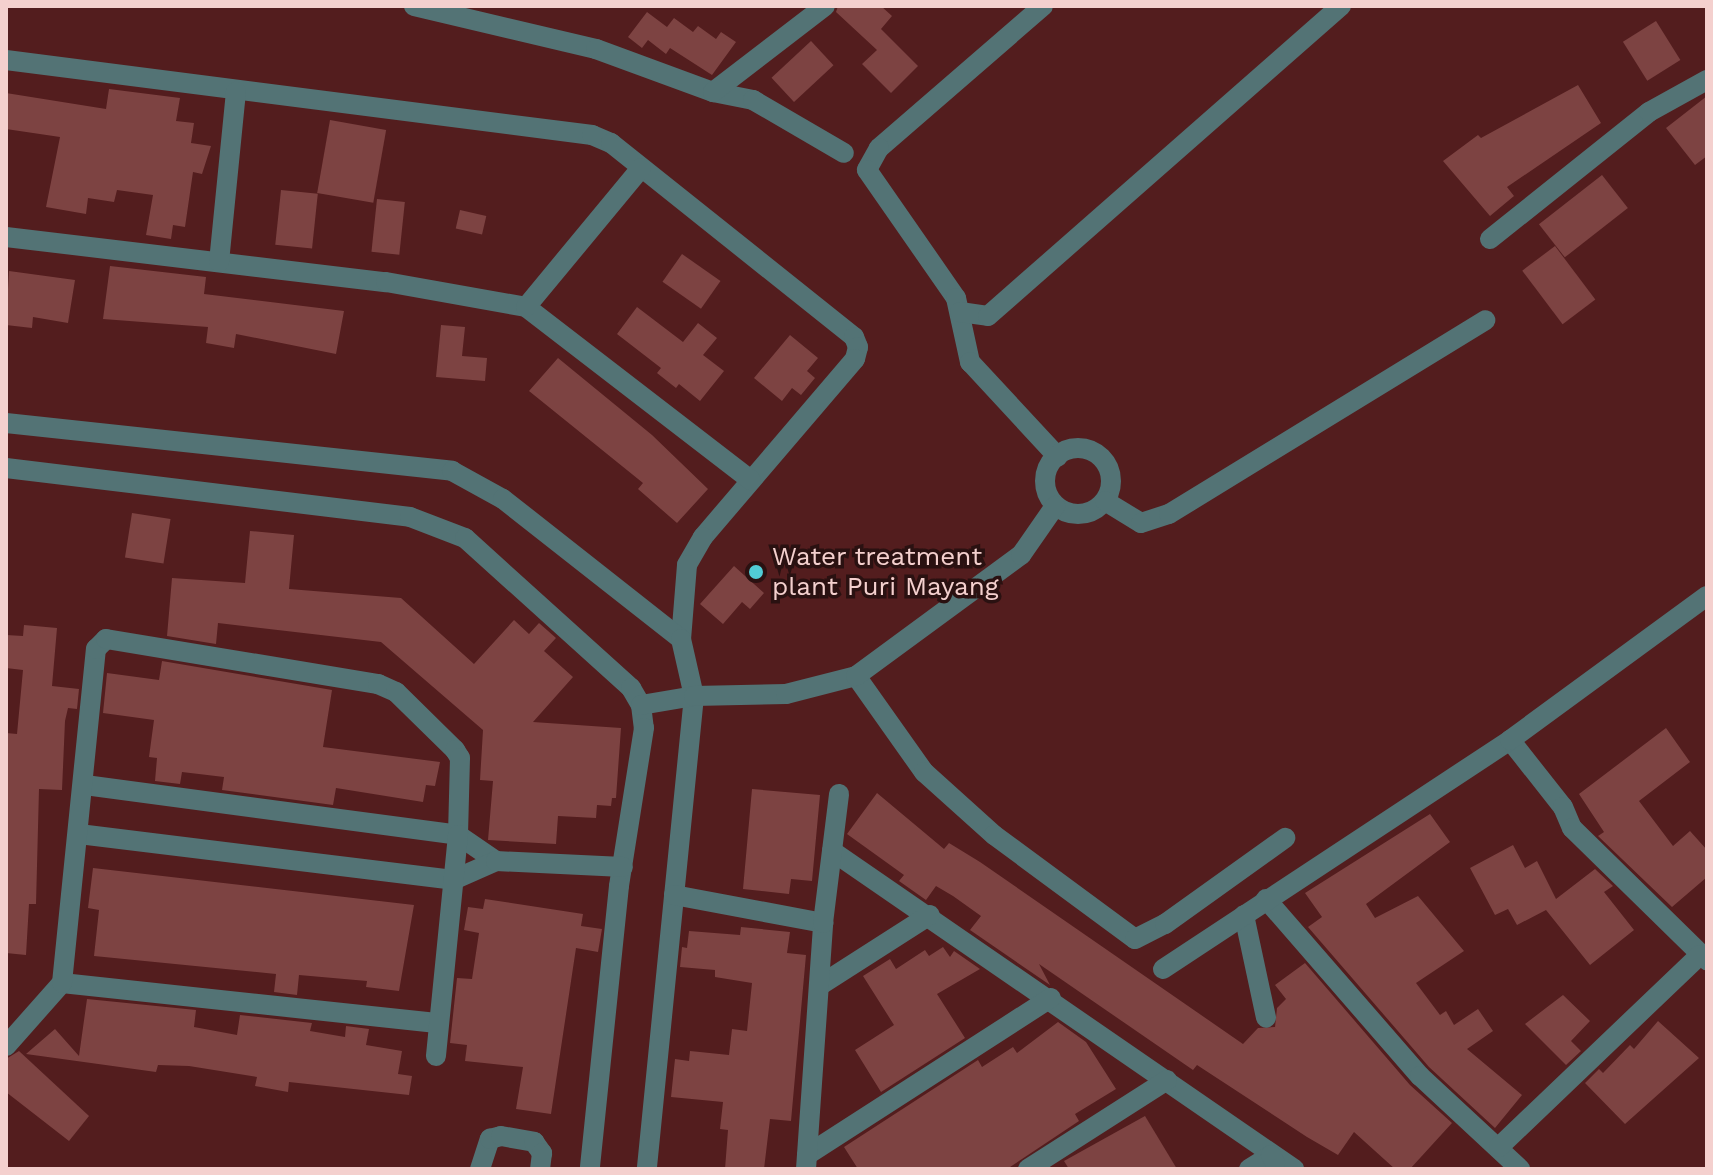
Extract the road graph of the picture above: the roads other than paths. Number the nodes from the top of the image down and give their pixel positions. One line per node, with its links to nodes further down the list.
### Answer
1 (414, 6): 8 (street)
2 (825, 6): 8 (street)
3 (1043, 6): 15 (street)
4 (1341, 6): 15 (street)
5 (6, 60): 7 (street)
6 (1707, 80): 12 (street)
7 (236, 92): 10 (street); 13 (street)
8 (713, 92): 9 (street)
9 (844, 153)
10 (641, 168): 14 (street); 20 (street)
11 (6, 237): 13 (street)
12 (1490, 239)
13 (219, 262): 14 (street)
14 (526, 307): 20 (street)
15 (960, 312): 18 (street)
16 (1485, 320): 21 (street)
17 (6, 423): 24 (street)
18 (1058, 457): 21 (street); 22 (street)
19 (6, 468): 27 (street)
20 (751, 480): 24 (street)
21 (1105, 501): 22 (street)
22 (1055, 506): 25 (street)
23 (1707, 596): 28 (street)
24 (681, 639): 26 (street)
25 (856, 676): 26 (street); 33 (street)
26 (694, 696): 27 (street); 38 (street)
27 (641, 705): 36 (street)
28 (1510, 740): 39 (street); 43 (street)
29 (85, 785): 31 (street); 32 (street); 32 (street)
30 (839, 794): 34 (street)
31 (79, 834): 37 (street); 45 (street)
32 (458, 835): 35 (street); 37 (street)
33 (1285, 838)
34 (832, 851): 40 (street); 42 (street)
35 (496, 861): 36 (street); 37 (street)
36 (623, 867): 58 (street)
37 (453, 880): 49 (street)
38 (674, 895): 42 (street); 59 (street)
39 (1266, 899): 41 (street); 53 (street)
40 (930, 915): 46 (street); 47 (street)
41 (1244, 915): 44 (street); 48 (street)
42 (823, 923): 46 (street)
43 (1704, 958): 53 (street)
44 (1163, 969)
45 (62, 983): 49 (street); 50 (street)
46 (822, 984): 54 (street)
47 (1051, 998): 52 (street); 54 (street)
48 (1266, 1018)
49 (439, 1023): 51 (street)
50 (6, 1046)
51 (436, 1056)
52 (1167, 1080): 55 (street); 60 (street)
53 (1499, 1147): 63 (street)
54 (807, 1162)
55 (1275, 1162): 61 (street); 62 (street)
56 (480, 1169): 57 (street)
57 (540, 1169)
58 (590, 1169)
59 (647, 1169)
60 (1028, 1169)
61 (1249, 1169)
62 (1294, 1169)
63 (1520, 1169)

